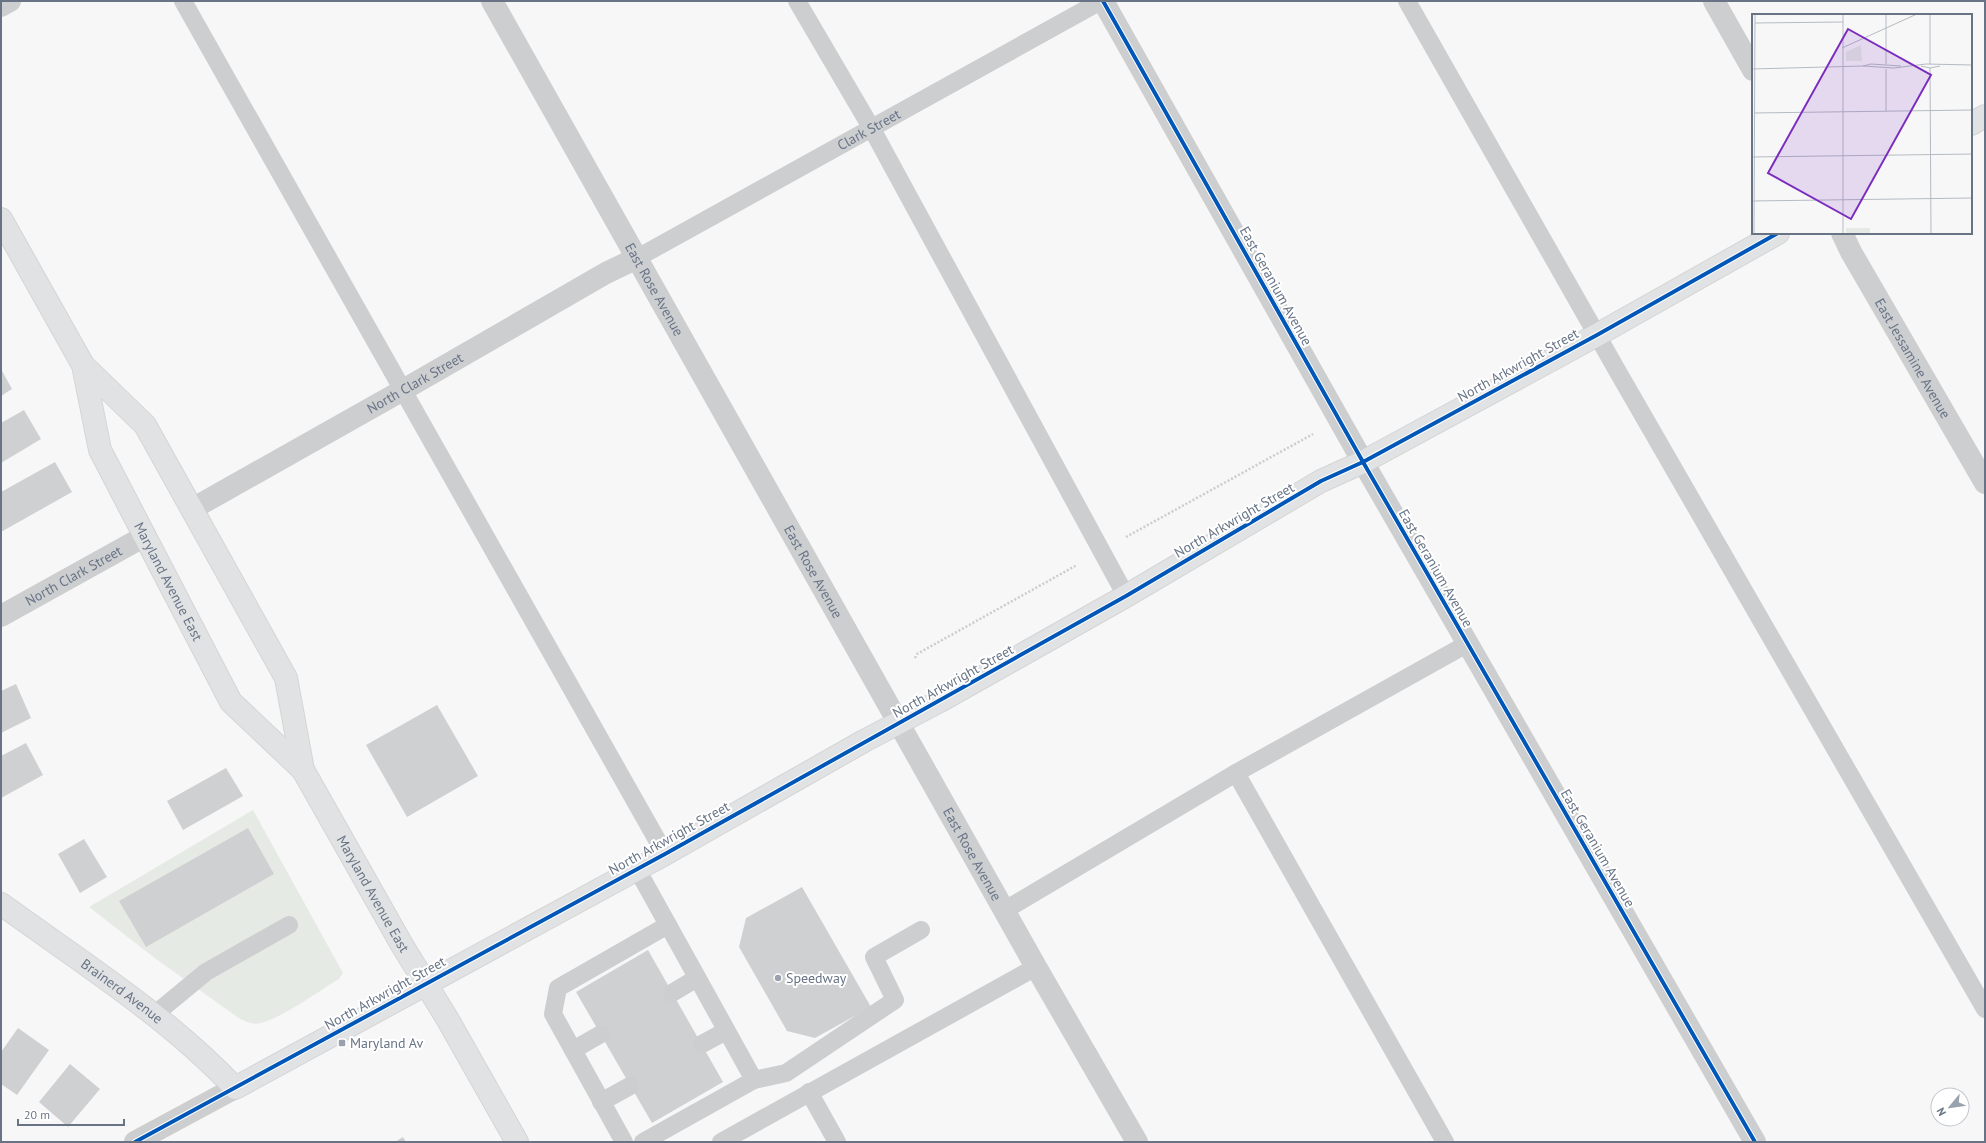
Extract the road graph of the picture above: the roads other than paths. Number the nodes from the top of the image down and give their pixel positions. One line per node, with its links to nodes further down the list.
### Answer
1 (10, 1): 8 (street)
2 (183, 1): 19 (lane)
3 (492, 1): 16 (street, East Rose Avenue)
4 (797, 1): 12 (lane)
5 (1102, 1): 12 (lane, Clark Street); 20 (street, East Geranium Avenue)
6 (1407, 1): 17 (lane)
7 (1714, 1): 9 (street)
8 (1, 6)
9 (1752, 68)
10 (1985, 116): 11 (street)
11 (1972, 123)
12 (872, 129): 16 (lane, Clark Street); 24 (lane)
13 (1, 219): 18 (street, Maryland Avenue East)
14 (1776, 234): 17 (street, North Arkwright Street)
15 (1842, 234): 21 (street, East Jessamine Avenue)
16 (637, 258): 19 (street, North Clark Street); 27 (street, East Rose Avenue)
17 (1597, 335): 20 (street, North Arkwright Street); 41 (lane)
18 (83, 365): 22 (street, Maryland Avenue East); 23 (street, Maryland Avenue East)
19 (403, 390): 22 (street, North Clark Street); 30 (lane)
20 (1363, 462): 24 (street, North Arkwright Street); 26 (street, East Geranium Avenue)
21 (1985, 483)
22 (192, 509): 28 (street, Maryland Avenue East)
23 (145, 536): 25 (street, North Clark Street); 28 (street, Maryland Avenue East)
24 (1126, 596): 27 (street, North Arkwright Street)
25 (1, 616)
26 (1467, 644): 29 (lane); 60 (street, East Geranium Avenue)
27 (899, 724): 30 (street, North Arkwright Street); 33 (street, East Rose Avenue)
28 (303, 770): 39 (street, Maryland Avenue East)
29 (1236, 773): 33 (lane); 59 (lane)
30 (665, 854): 31 (street, North Arkwright Street)
31 (637, 869): 35 (lane); 39 (street, North Arkwright Street)
32 (1, 904): 42 (street, Brainerd Avenue)
33 (1005, 910): 37 (street, East Rose Avenue)
34 (289, 925): 42 (lane)
35 (668, 925): 38 (lane); 46 (lane)
36 (921, 930): 47 (lane)
37 (1036, 967): 50 (lane); 58 (street, East Rose Avenue)
38 (697, 978): 40 (lane); 43 (lane)
39 (425, 983): 49 (street, North Arkwright Street); 53 (street, Maryland Avenue East)
40 (672, 993)
41 (1985, 1009)
42 (154, 1015): 49 (street, Brainerd Avenue)
43 (726, 1031): 45 (lane); 47 (lane)
44 (601, 1034): 46 (lane)
45 (702, 1044)
46 (573, 1050): 51 (lane)
47 (754, 1080): 55 (lane)
48 (630, 1086): 51 (lane)
49 (235, 1088): 52 (street, North Arkwright Street)
50 (809, 1092): 56 (lane); 57 (lane)
51 (601, 1102): 54 (lane)
52 (135, 1142)
53 (517, 1142)
54 (624, 1142)
55 (643, 1142)
56 (721, 1142)
57 (838, 1142)
58 (1137, 1142)
59 (1445, 1142)
60 (1755, 1142)

